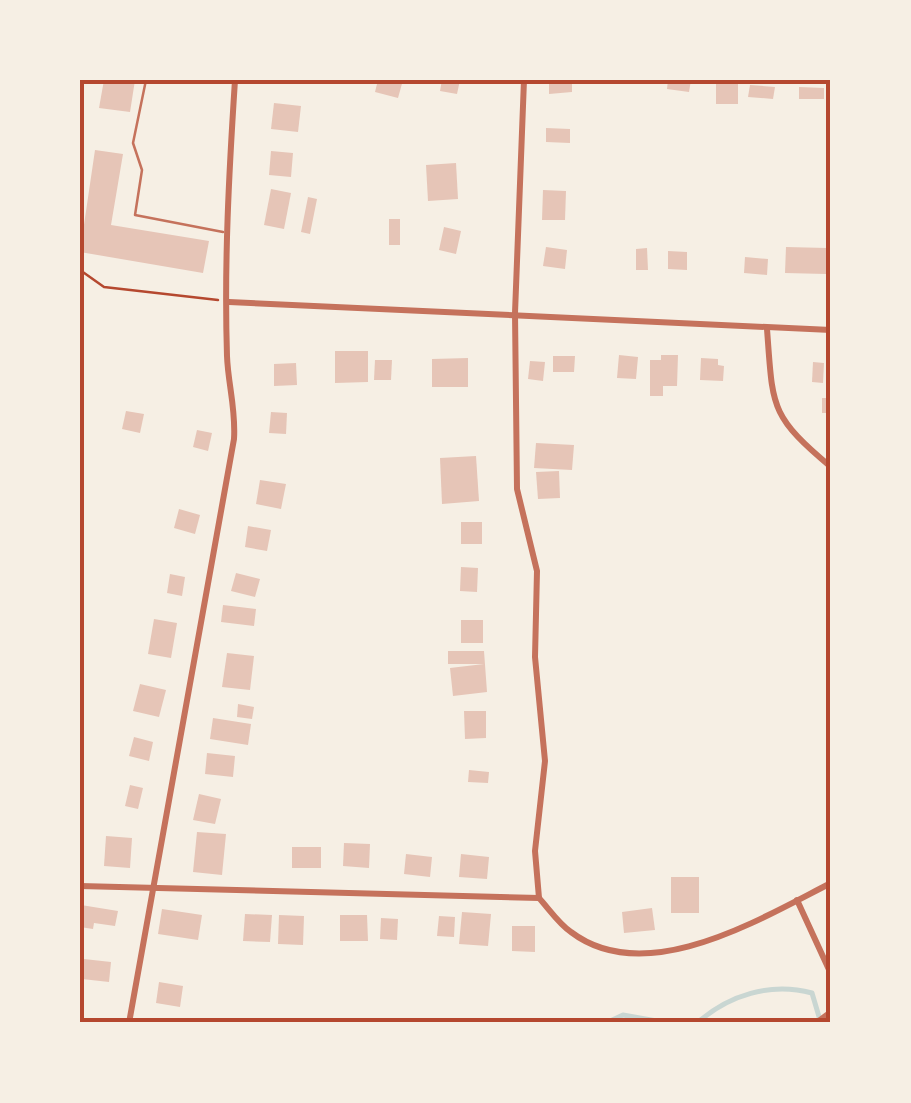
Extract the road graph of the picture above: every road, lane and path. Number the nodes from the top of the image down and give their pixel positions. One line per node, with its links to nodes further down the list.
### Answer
1 (146, 80): 4 (lane)
2 (235, 80): 4 (street)
3 (524, 80): 7 (street)
4 (225, 232): 6 (street)
5 (80, 270): 6 (path)
6 (229, 302): 7 (street); 13 (street)
7 (515, 312): 8 (street); 14 (street)
8 (767, 329): 9 (street); 10 (street)
9 (831, 330)
10 (831, 467)
11 (831, 883): 15 (street)
12 (80, 886): 13 (street)
13 (155, 890): 14 (street); 18 (street)
14 (539, 898): 15 (street)
15 (797, 900): 16 (street)
16 (831, 974)
17 (831, 1012): 19 (street)
18 (128, 1023)
19 (816, 1023)

